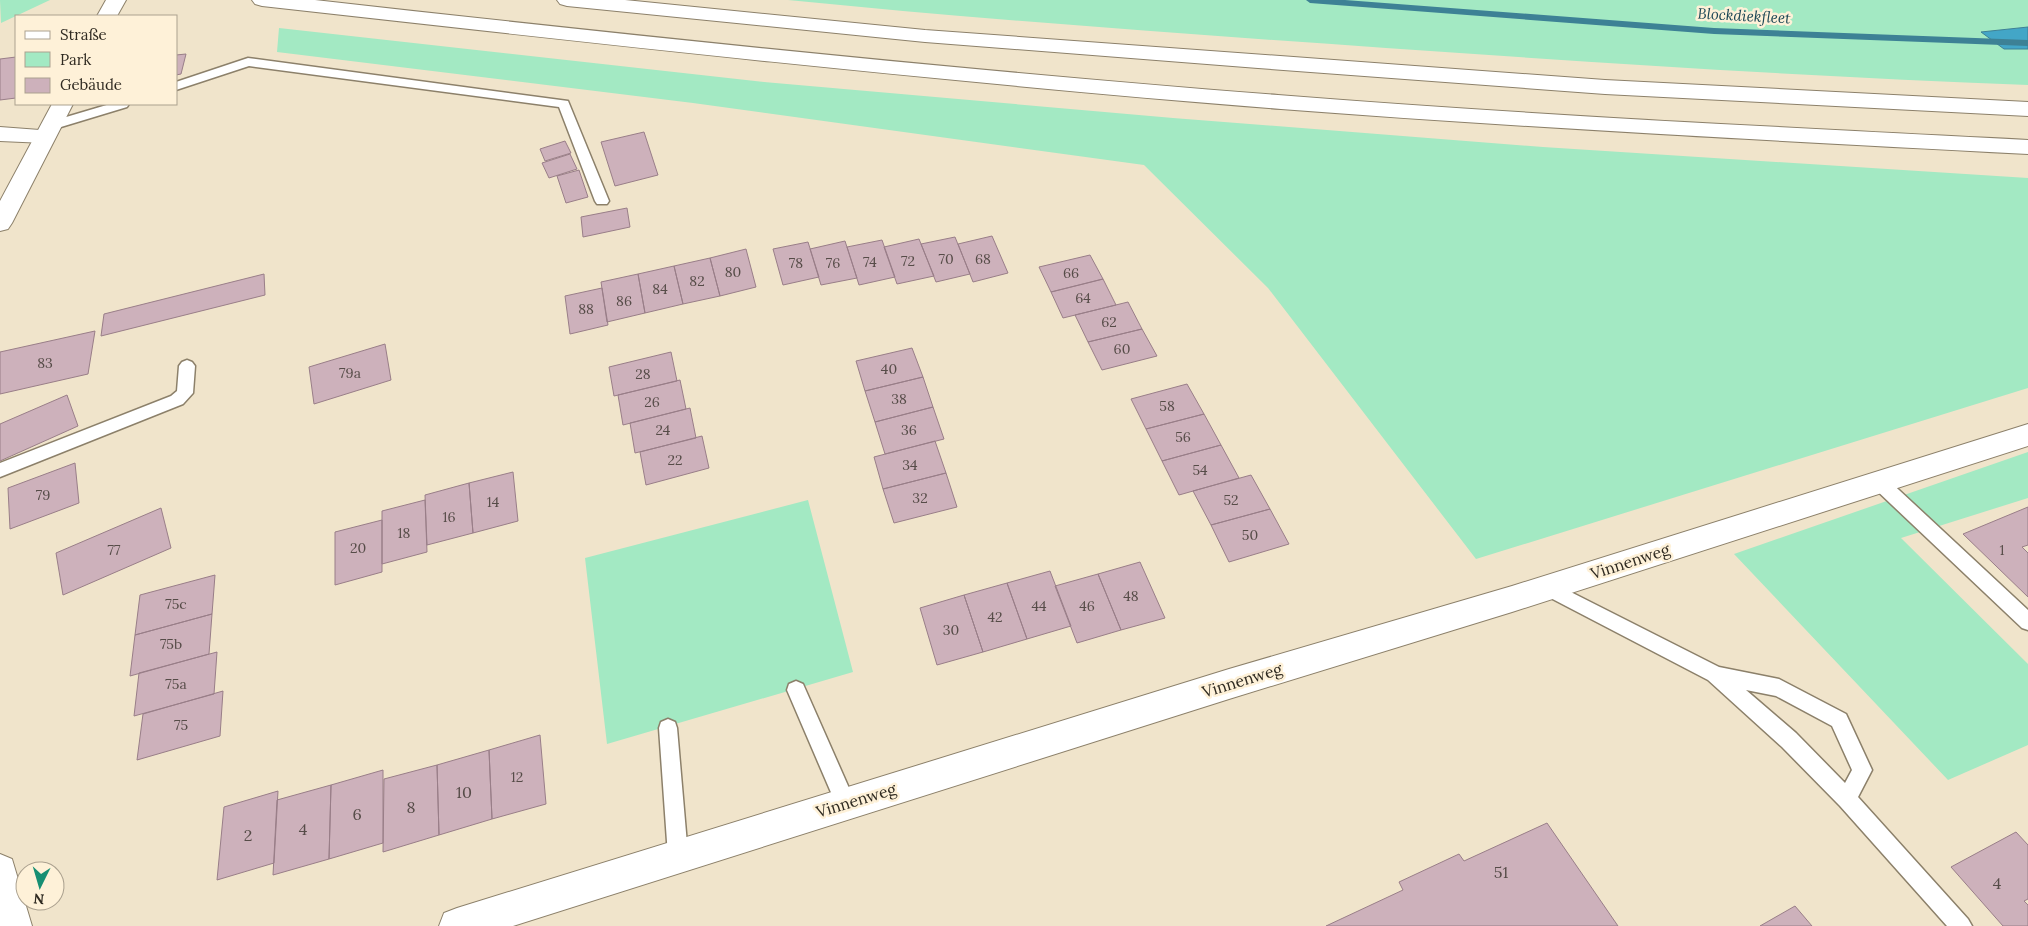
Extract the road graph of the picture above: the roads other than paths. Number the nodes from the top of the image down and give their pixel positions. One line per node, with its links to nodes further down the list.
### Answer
1 (116, 0): 4 (main road)
2 (262, 0): 11 (main road)
3 (567, 0): 8 (main road)
4 (108, 15)
5 (178, 85): 12 (lane)
6 (61, 105): 9 (main road)
7 (120, 105): 9 (lane)
8 (2028, 109)
9 (48, 131): 10 (main road); 13 (main road)
10 (0, 134)
11 (2028, 147)
12 (602, 201)
13 (0, 223)
14 (188, 366): 16 (lane)
15 (2028, 435): 17 (main road, Vinnenweg)
16 (0, 470)
17 (1879, 482): 18 (main road, Vinnenweg); 19 (lane)
18 (1547, 588): 20 (lane); 24 (main road, Vinnenweg)
19 (2028, 622)
20 (1715, 674): 23 (lane); 23 (lane)
21 (796, 690): 24 (lane)
22 (668, 728): 25 (lane)
23 (1847, 799): 29 (lane)
24 (846, 804): 25 (main road, Vinnenweg)
25 (678, 856): 28 (main road, Vinnenweg)
26 (0, 871): 27 (main road)
27 (14, 926)
28 (457, 926)
29 (1961, 926)

